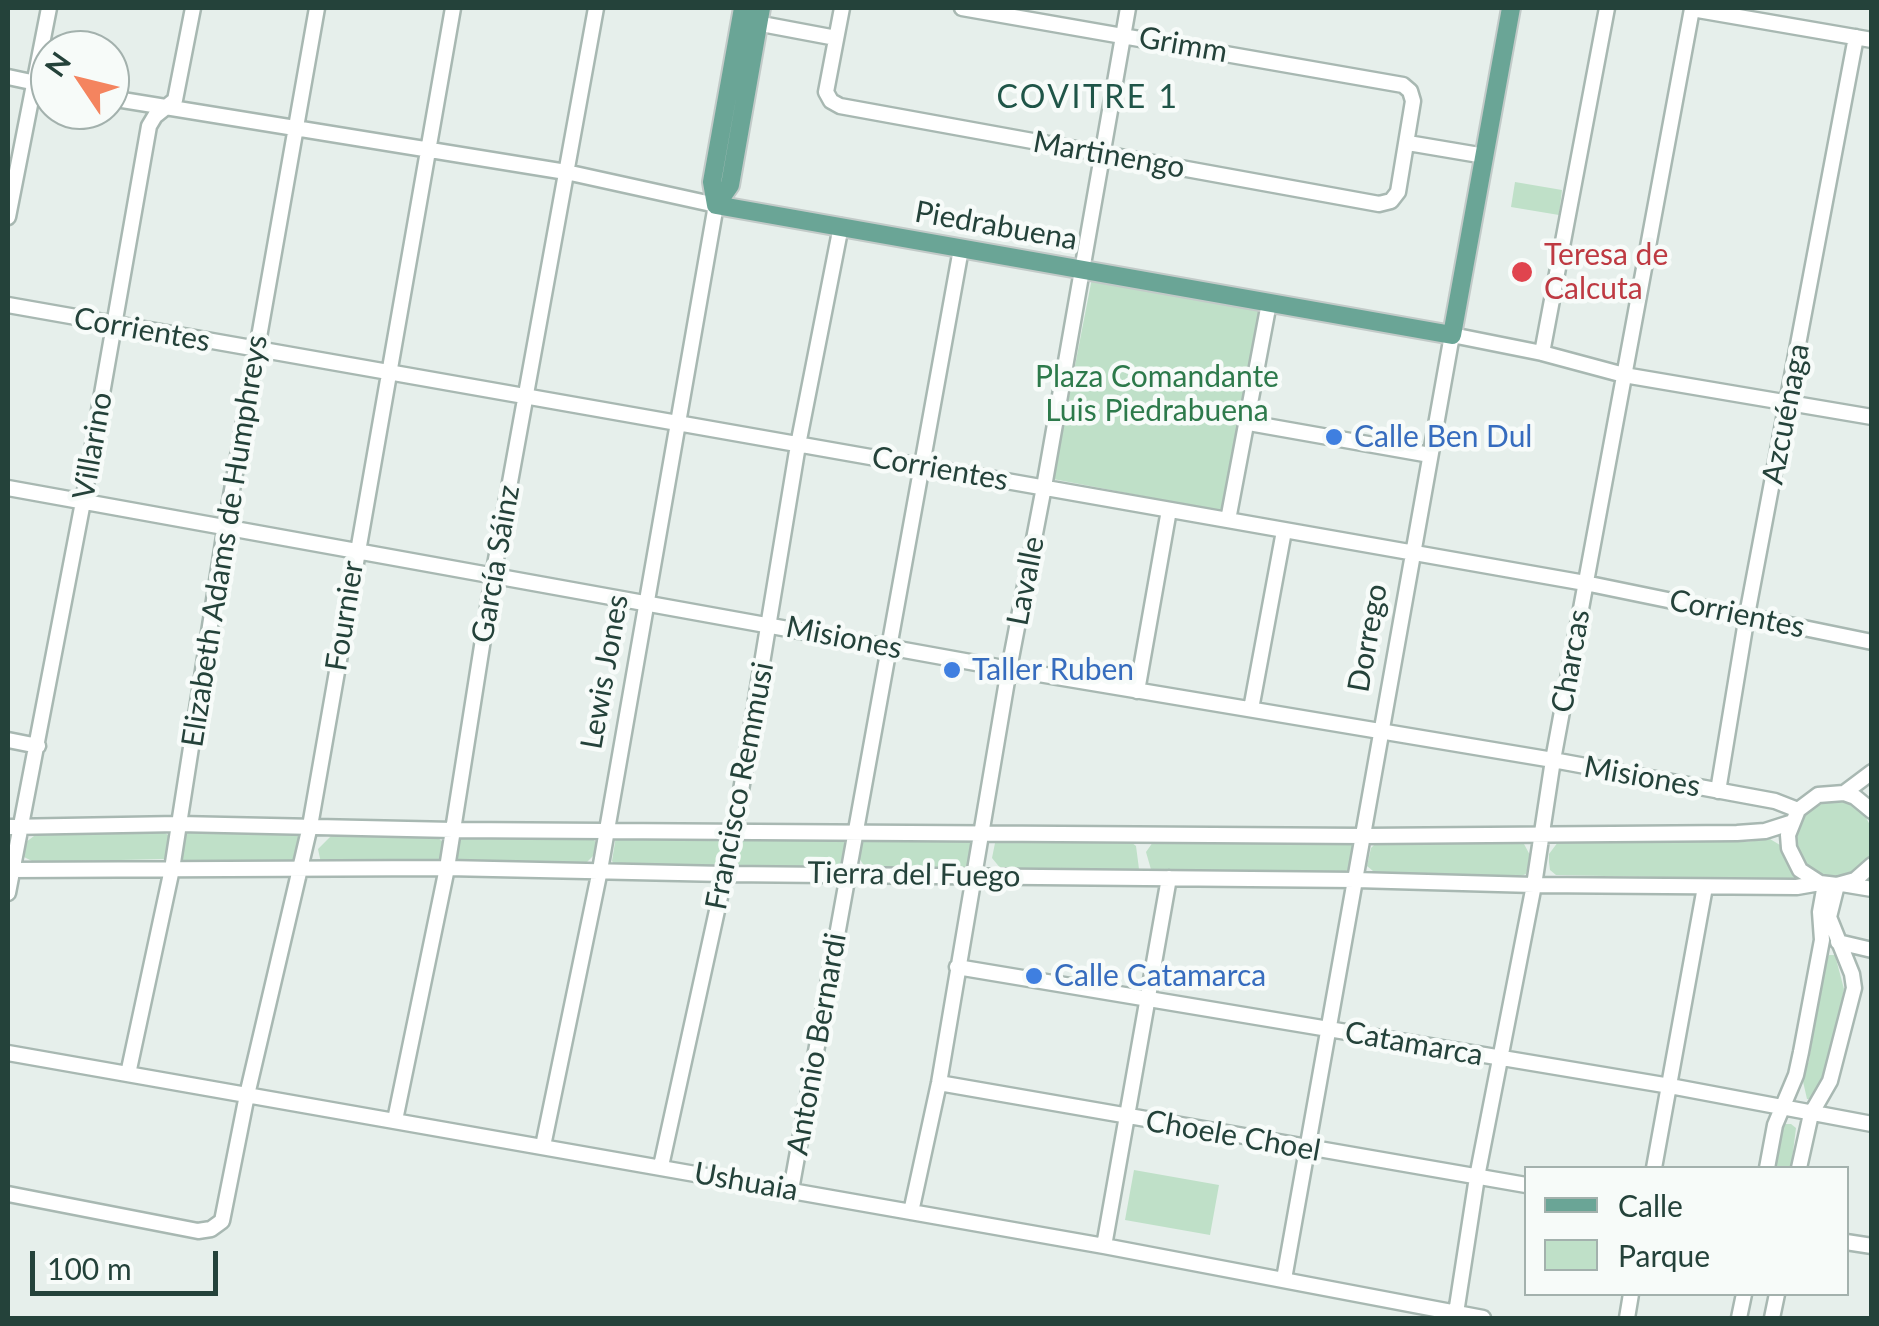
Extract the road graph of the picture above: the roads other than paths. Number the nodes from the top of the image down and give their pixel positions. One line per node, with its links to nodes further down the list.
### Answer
1 (193, 8): 17 (street, Villarino)
2 (317, 8): 18 (street, Elizabeth Adams de Humphreys)
3 (452, 8): 20 (street, Fournier)
4 (596, 8): 23 (street, García Sáinz)
5 (842, 8): 13 (street)
6 (962, 8): 12 (street, Grimm)
7 (1128, 8): 12 (street, Lavalle)
8 (1511, 8): 22 (main road, Dorrego)
9 (1607, 8): 34 (street)
10 (1692, 9): 14 (street); 36 (street, Charcas)
11 (751, 15): 13 (street); 24 (main road, Lewis Jones)
12 (1123, 35): 19 (street, Grimm); 21 (street, Lavalle)
13 (836, 38): 21 (street, Martinengo)
14 (1864, 39): 38 (street, Azcuénaga)
15 (130, 102): 17 (street, Piedrabuena)
16 (30, 104): 25 (street)
17 (165, 108): 18 (street, Piedrabuena); 31 (street, Villarino)
18 (296, 127): 20 (street, Piedrabuena); 33 (street, Elizabeth Adams de Humphreys)
19 (1408, 142): 21 (street, Martinengo); 22 (street)
20 (426, 150): 23 (street, Piedrabuena); 35 (street, Fournier)
21 (1103, 154): 28 (street, Lavalle)
22 (1485, 156): 32 (main road, Dorrego)
23 (566, 172): 24 (street, Piedrabuena); 37 (street, García Sáinz)
24 (716, 205): 26 (main road, Piedrabuena); 41 (street, Lewis Jones)
25 (8, 217)
26 (841, 226): 27 (main road, Piedrabuena); 42 (street, Francisco Remmusi)
27 (962, 248): 28 (main road, Piedrabuena); 44 (street, Antonio Bernardi)
28 (1082, 270): 29 (main road, Piedrabuena); 45 (street, Lavalle)
29 (1269, 303): 32 (main road, Piedrabuena); 40 (street)
30 (8, 305): 31 (street, Corrientes)
31 (114, 325): 33 (street, Corrientes); 47 (street, Villarino)
32 (1452, 335): 34 (street, Piedrabuena); 43 (street, Dorrego)
33 (256, 350): 35 (street, Corrientes); 50 (street, Elizabeth Adams de Humphreys)
34 (1542, 353): 36 (street, Piedrabuena)
35 (388, 373): 37 (street, Corrientes); 52 (street, Fournier)
36 (1624, 375): 38 (street, Piedrabuena); 55 (street, Charcas)
37 (524, 396): 41 (street, Corrientes); 54 (street, García Sáinz)
38 (1788, 402): 39 (street, Piedrabuena); 57 (street, Azcuénaga)
39 (1872, 417)
40 (1248, 423): 43 (street); 49 (street)
41 (676, 424): 42 (street, Corrientes); 56 (street, Lewis Jones)
42 (798, 445): 44 (street, Corrientes); 58 (street, Francisco Remmusi)
43 (1430, 455): 53 (street, Dorrego)
44 (920, 466): 45 (street, Corrientes); 60 (street, Antonio Bernardi)
45 (1044, 487): 48 (street, Corrientes); 61 (street, Lavalle)
46 (8, 488): 47 (street, Misiones)
47 (84, 502): 50 (street, Misiones); 66 (street, Villarino)
48 (1169, 510): 49 (street, Corrientes); 62 (street)
49 (1228, 520): 51 (street, Corrientes)
50 (224, 530): 52 (street, Misiones); 73 (street, Elizabeth Adams de Humphreys)
51 (1284, 530): 53 (street, Corrientes); 63 (street)
52 (356, 552): 54 (street, Misiones); 74 (street, Fournier)
53 (1411, 553): 55 (street, Corrientes); 64 (street, Dorrego)
54 (493, 576): 56 (street, Misiones); 76 (street, García Sáinz)
55 (1585, 583): 57 (street, Corrientes); 67 (street, Charcas)
56 (645, 602): 58 (street, Misiones); 77 (street, Lewis Jones)
57 (1747, 615): 59 (street, Corrientes); 69 (street, Azcuénaga)
58 (770, 624): 60 (street, Misiones); 78 (street, Francisco Remmusi)
59 (1872, 642)
60 (888, 647): 61 (street, Misiones); 79 (street, Antonio Bernardi)
61 (1009, 669): 62 (street, Misiones); 80 (street, Lavalle)
62 (1137, 691): 63 (street, Misiones)
63 (1251, 709): 64 (street, Misiones)
64 (1380, 730): 67 (street, Misiones); 82 (street, Dorrego)
65 (8, 740): 66 (street)
66 (38, 746): 75 (street, Villarino)
67 (1553, 760): 69 (street, Misiones); 81 (street, Charcas)
68 (1872, 772): 70 (street, Tierra del Fuego)
69 (1718, 791): 72 (street, Misiones)
70 (1844, 793): 71 (street); 72 (street, Tierra del Fuego)
71 (1872, 811)
72 (1794, 817): 81 (street, Tierra del Fuego); 94 (street)
73 (180, 824): 74 (street, Tierra del Fuego); 75 (street, Tierra del Fuego); 85 (street, Elizabeth Adams de Humphreys)
74 (310, 826): 76 (street, Tierra del Fuego); 87 (street, Fournier)
75 (14, 827): 86 (street, Villarino)
76 (453, 830): 77 (street, Tierra del Fuego); 84 (street, García Sáinz)
77 (606, 830): 78 (street, Tierra del Fuego); 88 (street, Lewis Jones)
78 (734, 832): 79 (street, Tierra del Fuego); 90 (street, Francisco Remmusi)
79 (854, 832): 80 (street, Tierra del Fuego); 89 (street, Antonio Bernardi)
80 (980, 833): 82 (street, Tierra del Fuego); 91 (street, Lavalle)
81 (1542, 834): 82 (street, Tierra del Fuego); 95 (street, Charcas)
82 (1364, 836): 93 (street, Dorrego)
83 (1872, 866): 94 (street)
84 (447, 868): 87 (street, Tierra del Fuego); 88 (street, Tierra del Fuego); 114 (street, García Sáinz)
85 (172, 869): 86 (street, Tierra del Fuego); 87 (street, Tierra del Fuego); 107 (street, Elizabeth Adams de Humphreys)
86 (10, 870): 98 (street, Villarino)
87 (302, 870): 110 (street, Fournier)
88 (600, 870): 90 (street, Tierra del Fuego); 116 (street, Lewis Jones)
89 (847, 873): 90 (street, Tierra del Fuego); 91 (street, Tierra del Fuego); 124 (street, Antonio Bernardi)
90 (726, 874): 118 (street, Francisco Remmusi)
91 (976, 876): 92 (street, Tierra del Fuego); 102 (street, Lavalle)
92 (1168, 878): 93 (street, Tierra del Fuego); 103 (street)
93 (1356, 880): 95 (street, Tierra del Fuego); 104 (street, Dorrego)
94 (1831, 884): 96 (street, Tierra del Fuego); 97 (street); 99 (street); 100 (street)
95 (1534, 885): 96 (street, Tierra del Fuego); 106 (street, Charcas)
96 (1705, 886): 109 (street)
97 (1872, 889)
98 (8, 893)
99 (1822, 940): 100 (street); 111 (street)
100 (1841, 943): 101 (street); 112 (street)
101 (1872, 950)
102 (957, 967): 103 (street, Catamarca); 108 (street, Lavalle)
103 (1147, 999): 104 (street, Catamarca); 113 (street)
104 (1330, 1030): 106 (street, Catamarca); 117 (street, Dorrego)
105 (8, 1053): 107 (street, Ushuaia)
106 (1499, 1058): 109 (street, Catamarca); 122 (street, Charcas)
107 (128, 1074): 110 (street, Ushuaia)
108 (939, 1083): 113 (street, Choele Choel); 126 (street, Lavalle)
109 (1670, 1086): 111 (street, Catamarca); 119 (street)
110 (247, 1095): 114 (street, Ushuaia); 125 (street, Fournier)
111 (1782, 1108): 112 (street, Catamarca); 120 (street)
112 (1811, 1114): 115 (street, Catamarca); 121 (street)
113 (1126, 1118): 117 (street, Choele Choel); 127 (street)
114 (395, 1120): 116 (street, Ushuaia)
115 (1872, 1124)
116 (543, 1146): 118 (street, Ushuaia)
117 (1309, 1149): 122 (street, Choele Choel); 128 (street, Dorrego)
118 (661, 1166): 124 (street, Ushuaia)
119 (1654, 1166)
120 (1768, 1166)
121 (1799, 1166)
122 (1478, 1176): 123 (street, Choele Choel); 129 (street, Charcas)
123 (1524, 1185)
124 (790, 1190): 126 (street, Ushuaia)
125 (8, 1194)
126 (912, 1212): 127 (street, Ushuaia)
127 (1104, 1246): 128 (street, Ushuaia)
128 (1284, 1279): 129 (street, Ushuaia)
129 (1456, 1313): 130 (street, Ushuaia)
130 (1483, 1318)

